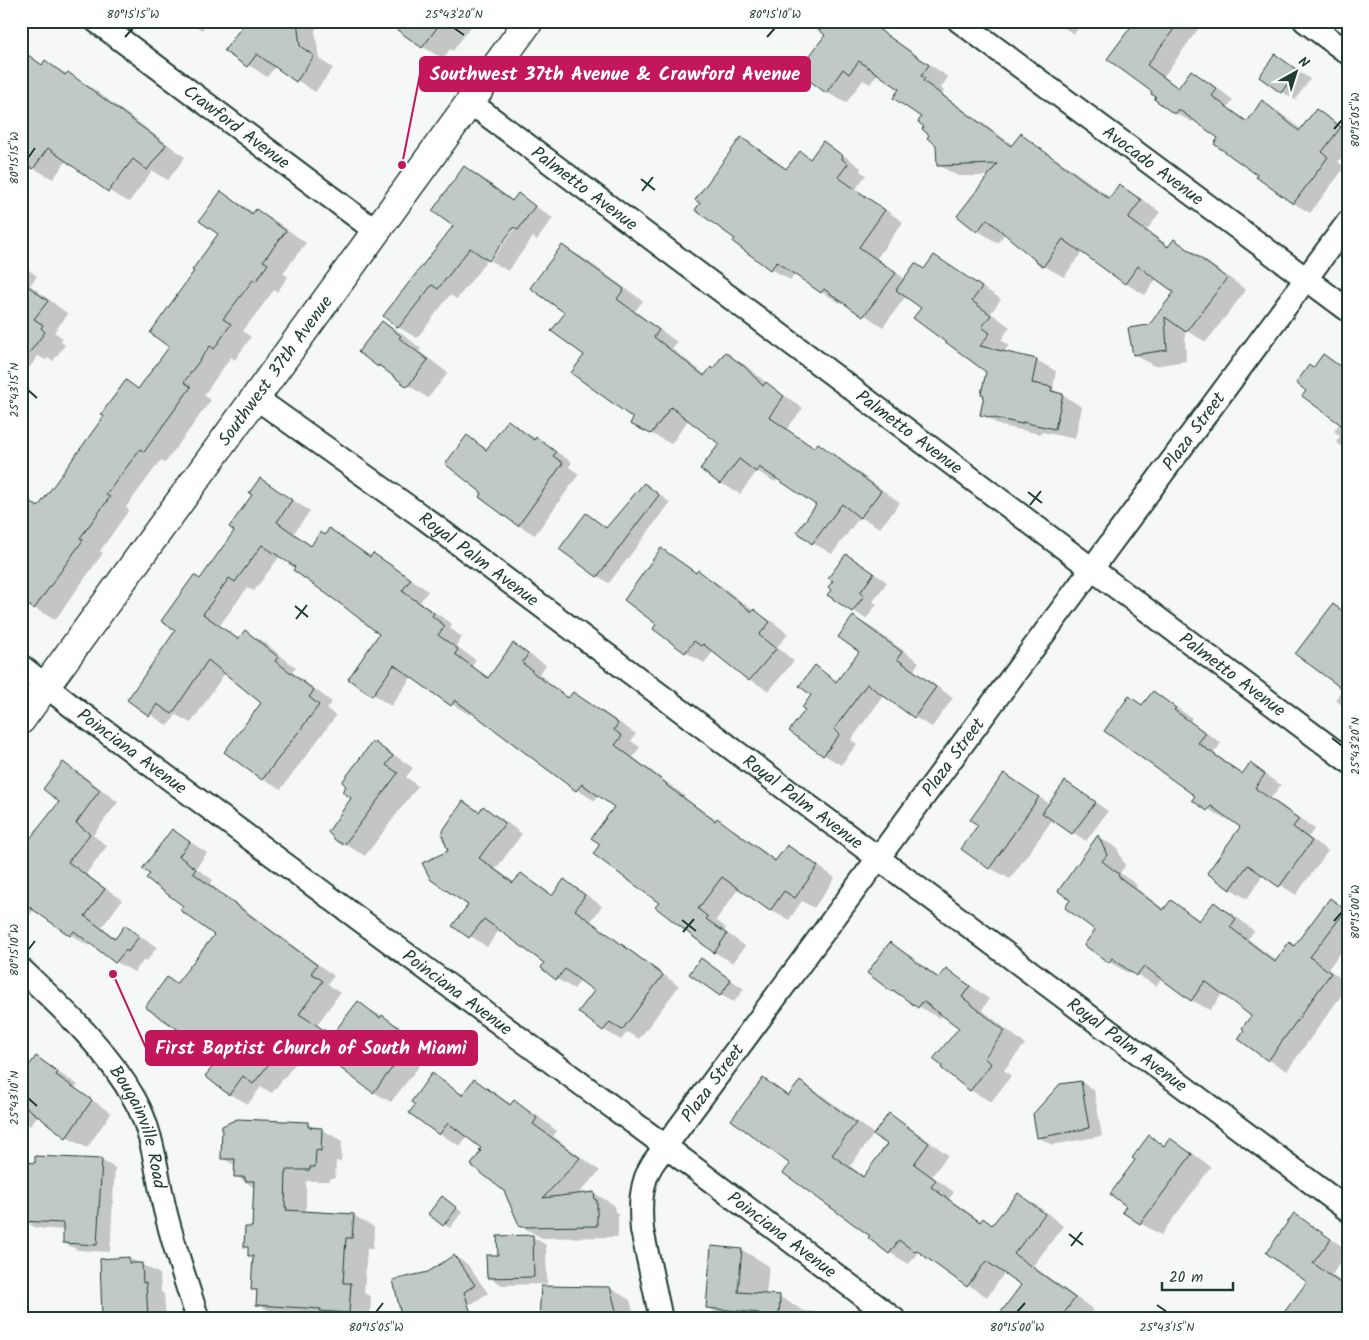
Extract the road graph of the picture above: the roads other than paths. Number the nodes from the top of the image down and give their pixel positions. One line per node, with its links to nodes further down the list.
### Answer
1 (96, 21): 8 (street, Crawford Avenue)
2 (529, 21): 6 (main road, Southwest 37th Avenue)
3 (959, 21): 9 (street, Avocado Avenue)
4 (1305, 21): 5 (street)
5 (1348, 53)
6 (471, 103): 8 (main road, Southwest 37th Avenue); 12 (street, Palmetto Avenue)
7 (1348, 222): 9 (street, Plaza Street)
8 (377, 232): 11 (main road, Southwest 37th Avenue)
9 (1306, 279): 10 (street, Avocado Avenue); 12 (street, Plaza Street)
10 (1348, 310)
11 (256, 398): 14 (main road, Southwest 37th Avenue); 17 (street, Royal Palm Avenue)
12 (1092, 569): 16 (street, Palmetto Avenue); 17 (street, Plaza Street)
13 (21, 666): 14 (street, Poinciana Avenue)
14 (46, 686): 15 (main road, Southwest 37th Avenue); 19 (street, Poinciana Avenue)
15 (21, 720)
16 (1348, 761)
17 (878, 858): 19 (street, Plaza Street); 20 (street, Royal Palm Avenue)
18 (21, 970): 21 (street, Bougainville Road)
19 (665, 1146): 22 (street, Plaza Street); 23 (street, Poinciana Avenue)
20 (1348, 1210)
21 (198, 1319)
22 (661, 1319)
23 (894, 1319)

